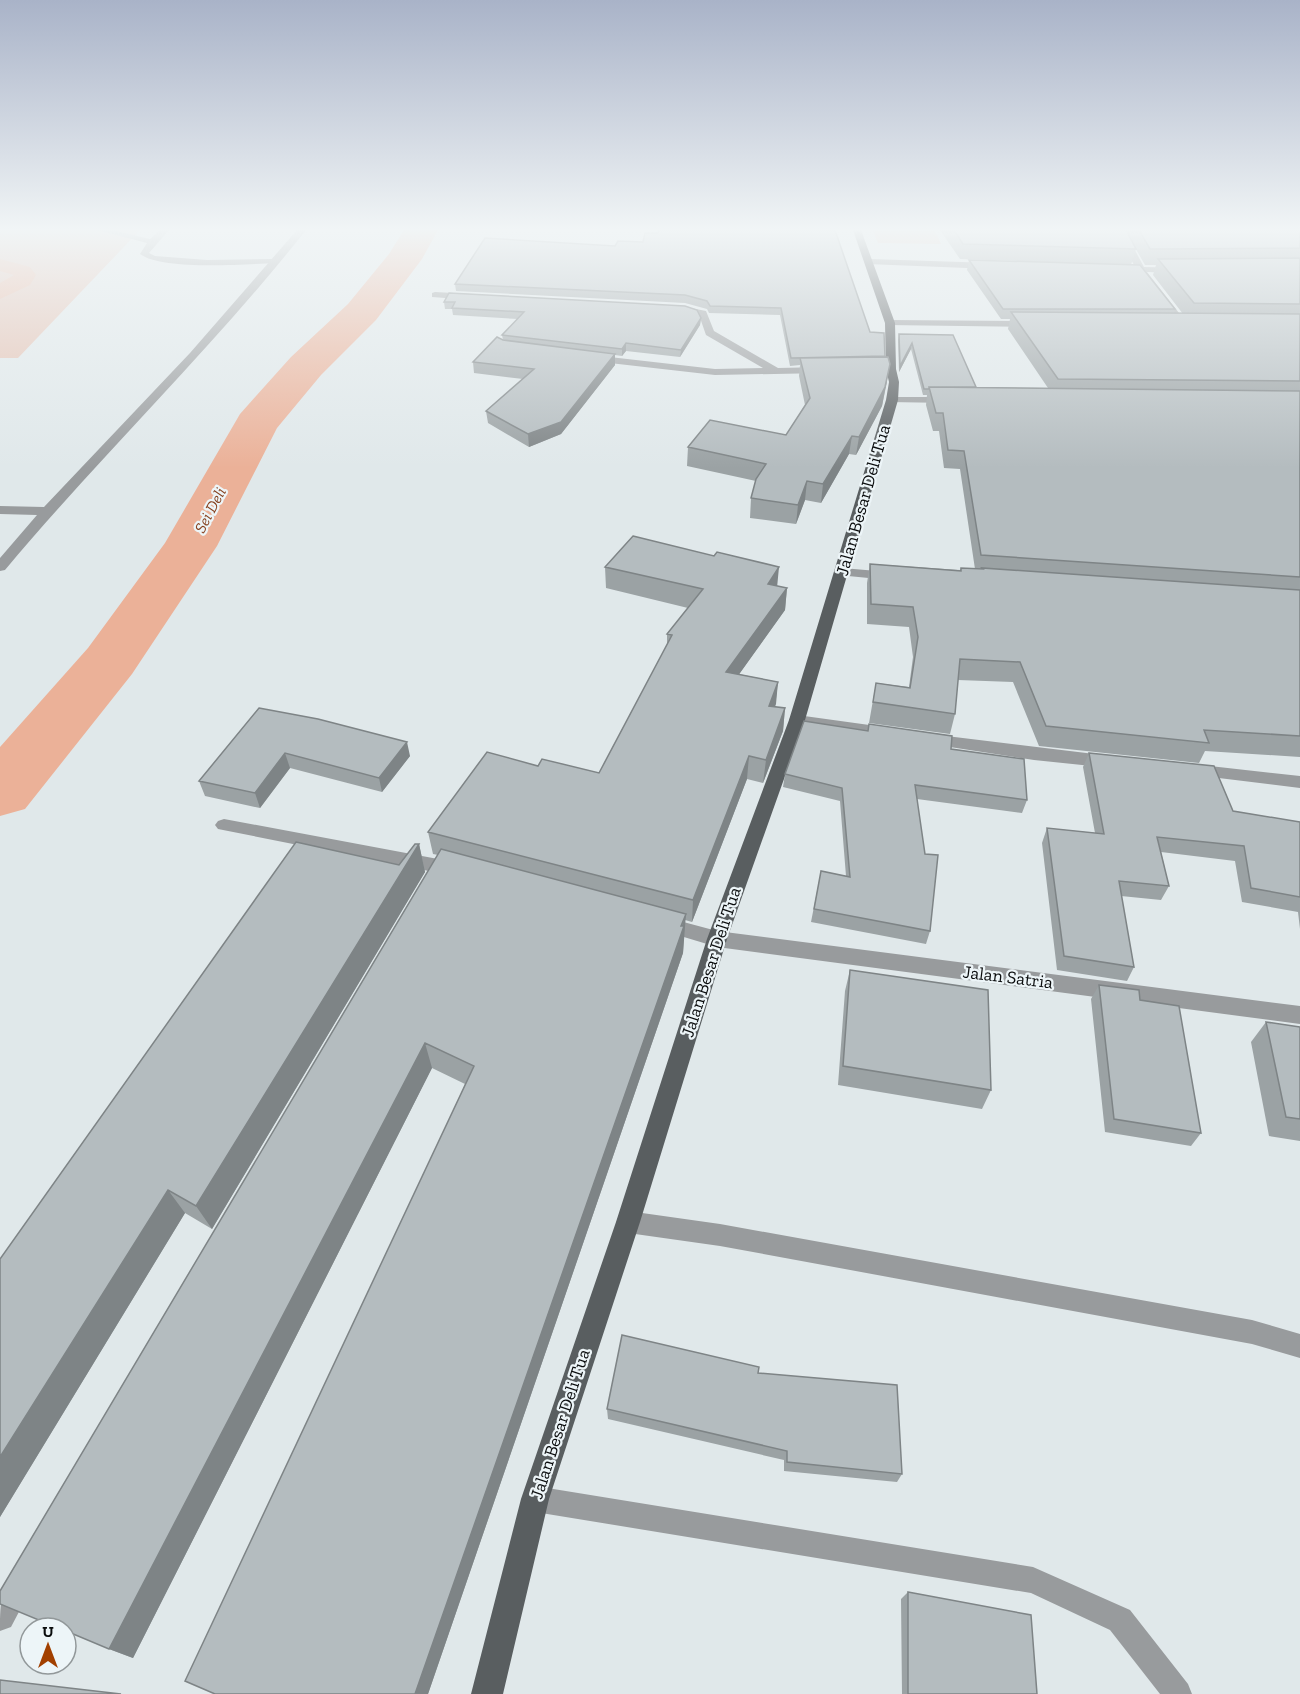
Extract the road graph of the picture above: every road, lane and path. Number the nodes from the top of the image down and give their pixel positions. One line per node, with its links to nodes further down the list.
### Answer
1 (234, 309): 16 (street)
2 (689, 309): 12 (street)
3 (885, 309): 5 (main road, Jalan Besar Deli Tua)
4 (1171, 309): 8 (street)
5 (890, 323): 6 (street); 13 (main road, Jalan Besar Deli Tua)
6 (1042, 324)
7 (1171, 324): 8 (street)
8 (1183, 324): 9 (street)
9 (1195, 324)
10 (575, 356): 12 (street)
11 (833, 370): 12 (street)
12 (776, 371)
13 (892, 400): 14 (street); 18 (main road, Jalan Besar Deli Tua)
14 (958, 400)
15 (0, 510): 16 (street)
16 (47, 511): 17 (street)
17 (1, 565)
18 (842, 573): 19 (lane); 20 (main road, Jalan Besar Deli Tua)
19 (900, 577)
20 (797, 720): 21 (street); 27 (main road, Jalan Besar Deli Tua)
21 (1126, 764)
22 (1172, 768): 23 (street)
23 (1300, 782)
24 (224, 825): 25 (street)
25 (475, 874)
26 (643, 919): 27 (street, Jalan Satria)
27 (717, 939): 28 (street, Jalan Satria); 29 (main road, Jalan Besar Deli Tua)
28 (1300, 1015)
29 (628, 1221): 30 (lane); 31 (main road, Jalan Besar Deli Tua)
30 (1300, 1346)
31 (535, 1499): 34 (main road, Jalan Besar Deli Tua); 35 (lane)
32 (30, 1565): 33 (street)
33 (0, 1616)
34 (487, 1694)
35 (1178, 1694)

